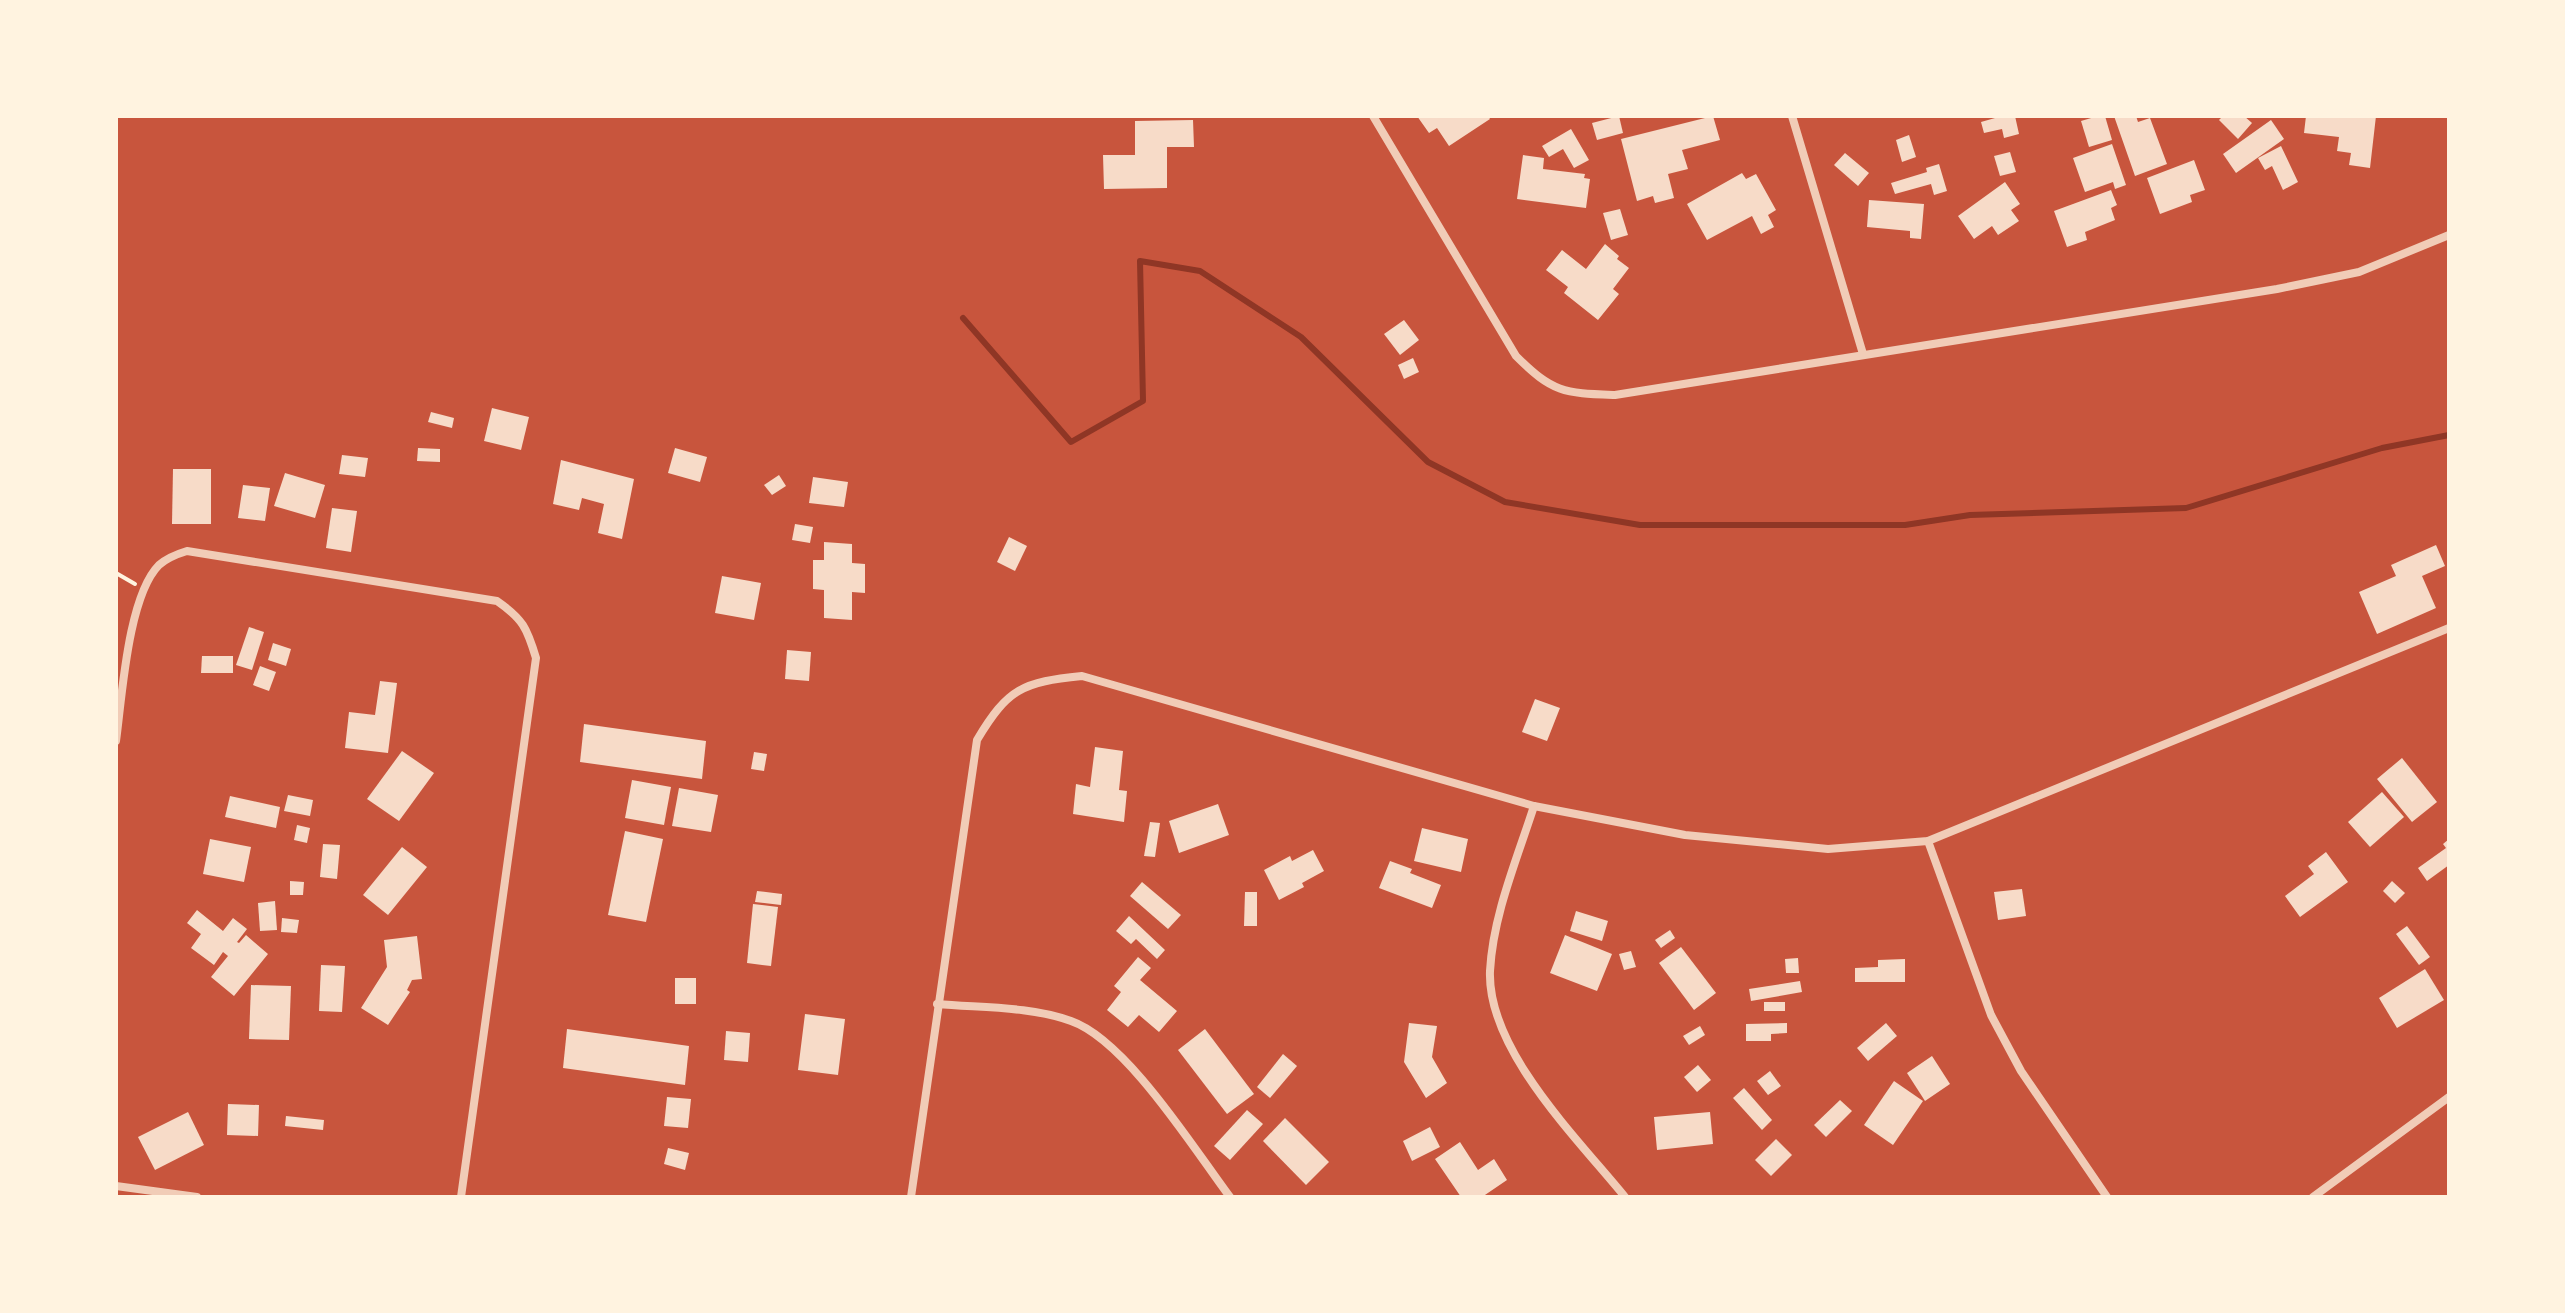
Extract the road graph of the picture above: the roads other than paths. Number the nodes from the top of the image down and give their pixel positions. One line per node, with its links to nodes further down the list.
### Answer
1 (1373, 116): 4 (street)
2 (1792, 116): 4 (street)
3 (2449, 235): 4 (street)
4 (1863, 354)
5 (2449, 628): 8 (street)
6 (116, 741): 13 (street)
7 (1534, 806): 8 (street); 9 (street); 16 (street)
8 (1928, 841): 17 (street)
9 (937, 1004): 14 (street); 15 (street)
10 (2449, 1097): 18 (street)
11 (116, 1186): 12 (street)
12 (197, 1197)
13 (461, 1197)
14 (911, 1197)
15 (1230, 1197)
16 (1625, 1197)
17 (2107, 1197)
18 (2313, 1197)

